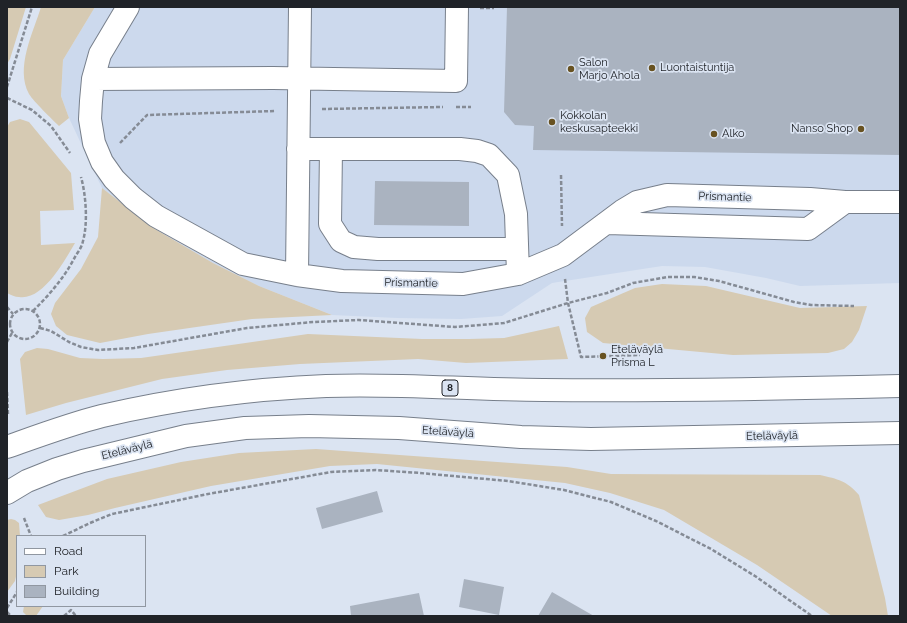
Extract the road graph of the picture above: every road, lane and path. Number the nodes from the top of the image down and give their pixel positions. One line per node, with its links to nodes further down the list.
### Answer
1 (32, 7): 7 (path)
2 (128, 7): 5 (main road, Prismantie)
3 (300, 7): 6 (main road)
4 (457, 7): 6 (main road)
5 (93, 78): 6 (main road); 16 (main road, Prismantie)
6 (299, 78): 12 (main road)
7 (7, 86)
8 (7, 98): 15 (path)
9 (471, 106): 11 (path)
10 (447, 107): 12 (path)
11 (455, 107)
12 (299, 109): 13 (main road); 16 (path)
13 (298, 148): 14 (main road); 24 (main road)
14 (331, 148): 22 (main road); 22 (main road)
15 (74, 159)
16 (102, 162): 18 (path); 24 (main road, Prismantie)
17 (80, 170): 18 (path)
18 (83, 182): 28 (path)
19 (845, 202): 20 (main road, Prismantie); 21 (main road, Prismantie); 21 (main road)
20 (900, 202)
21 (607, 223): 23 (main road, Prismantie)
22 (517, 249): 23 (main road)
23 (518, 274): 24 (main road, Prismantie)
24 (297, 275)
25 (568, 303): 26 (path); 30 (path); 33 (path)
26 (854, 306)
27 (7, 308): 29 (path)
28 (33, 311): 29 (path); 30 (path)
29 (13, 314): 31 (path)
30 (40, 328): 31 (path)
31 (12, 334): 32 (path)
32 (7, 342)
33 (640, 355)
34 (900, 386): 38 (main road, 8)
35 (7, 392): 36 (path)
36 (8, 414)
37 (900, 433): 39 (main road, Eteläväylä)
38 (7, 447)
39 (7, 493)
40 (24, 518): 41 (path)
41 (31, 535)
42 (65, 535): 49 (path)
43 (16, 594): 44 (path)
44 (7, 608)
45 (7, 612): 46 (path)
46 (11, 616)
47 (64, 616): 48 (path)
48 (76, 616)
49 (812, 616)

